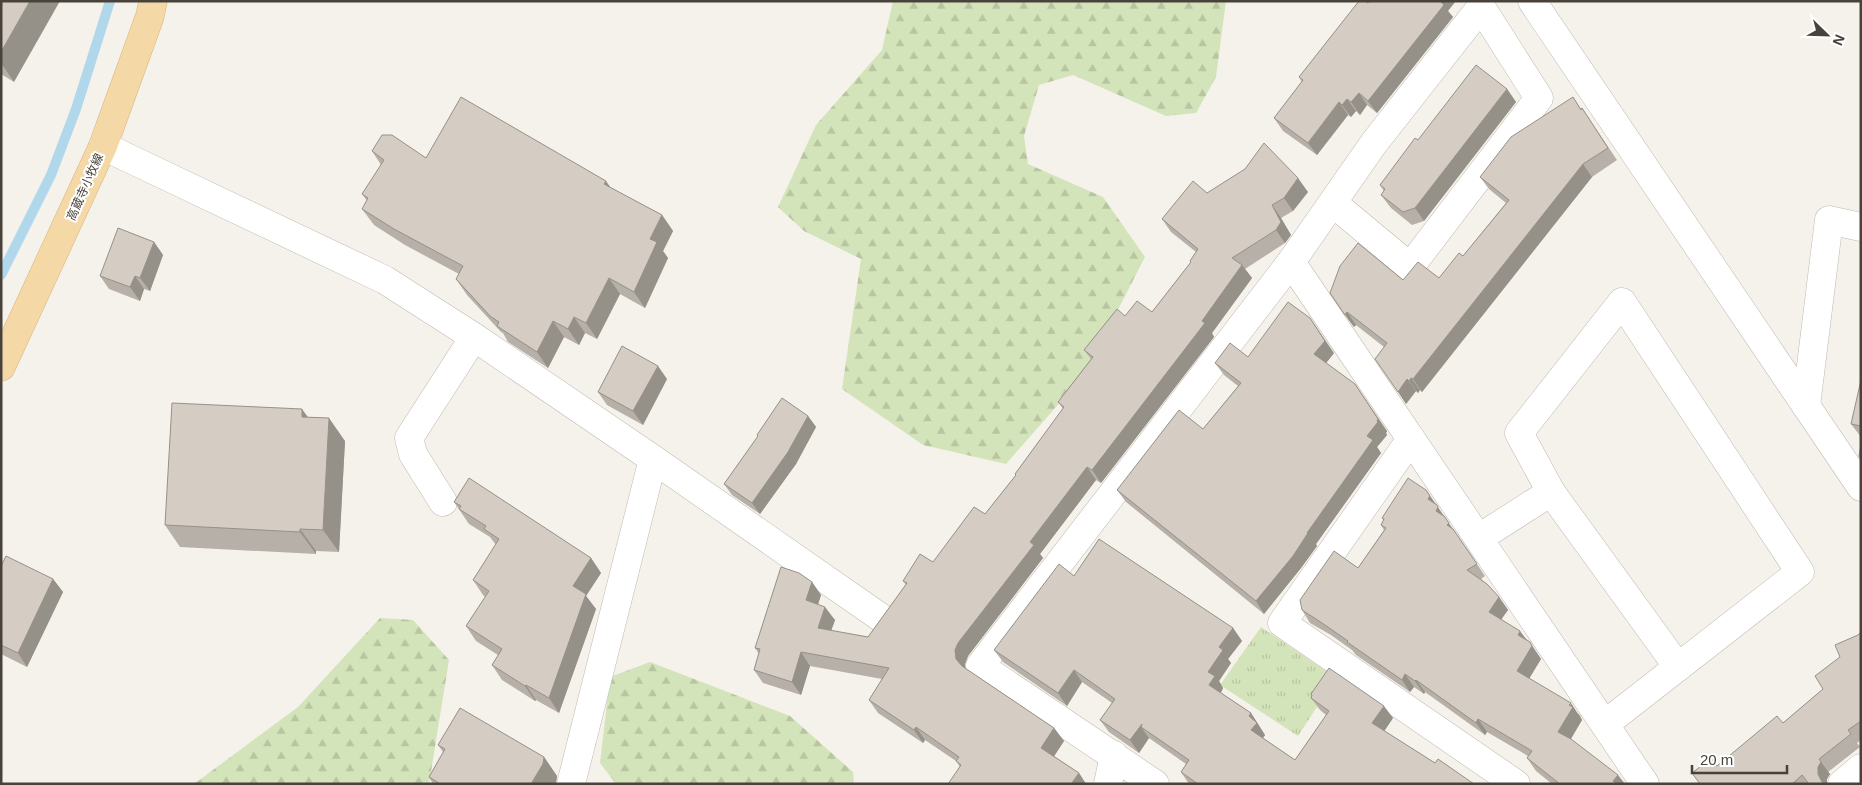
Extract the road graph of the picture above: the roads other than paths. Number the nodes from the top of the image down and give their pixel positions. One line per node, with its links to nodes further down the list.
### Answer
1 (153, 1): 3 (main road, 高蔵寺小牧線)
2 (1532, 1): 9 (street)
3 (103, 146): 7 (street); 8 (main road, 高蔵寺小牧線)
4 (1333, 203): 4 (street); 6 (street)
5 (1861, 226): 9 (street)
6 (1290, 262): 10 (street); 19 (street)
7 (474, 337): 11 (street); 14 (street)
8 (1, 367)
9 (1806, 406): 12 (street)
10 (1411, 439): 15 (street); 24 (street)
11 (653, 459): 16 (street); 21 (street)
12 (1861, 487)
13 (1552, 492): 15 (street); 17 (street); 17 (street)
14 (444, 502)
15 (1479, 538): 18 (street)
16 (880, 617)
17 (1678, 667): 18 (street)
18 (1605, 724): 25 (street)
19 (1114, 755): 22 (street); 23 (street)
20 (1861, 768): 26 (street)
21 (571, 784)
22 (1108, 784)
23 (1155, 784)
24 (1516, 784)
25 (1645, 784)
26 (1842, 784)

